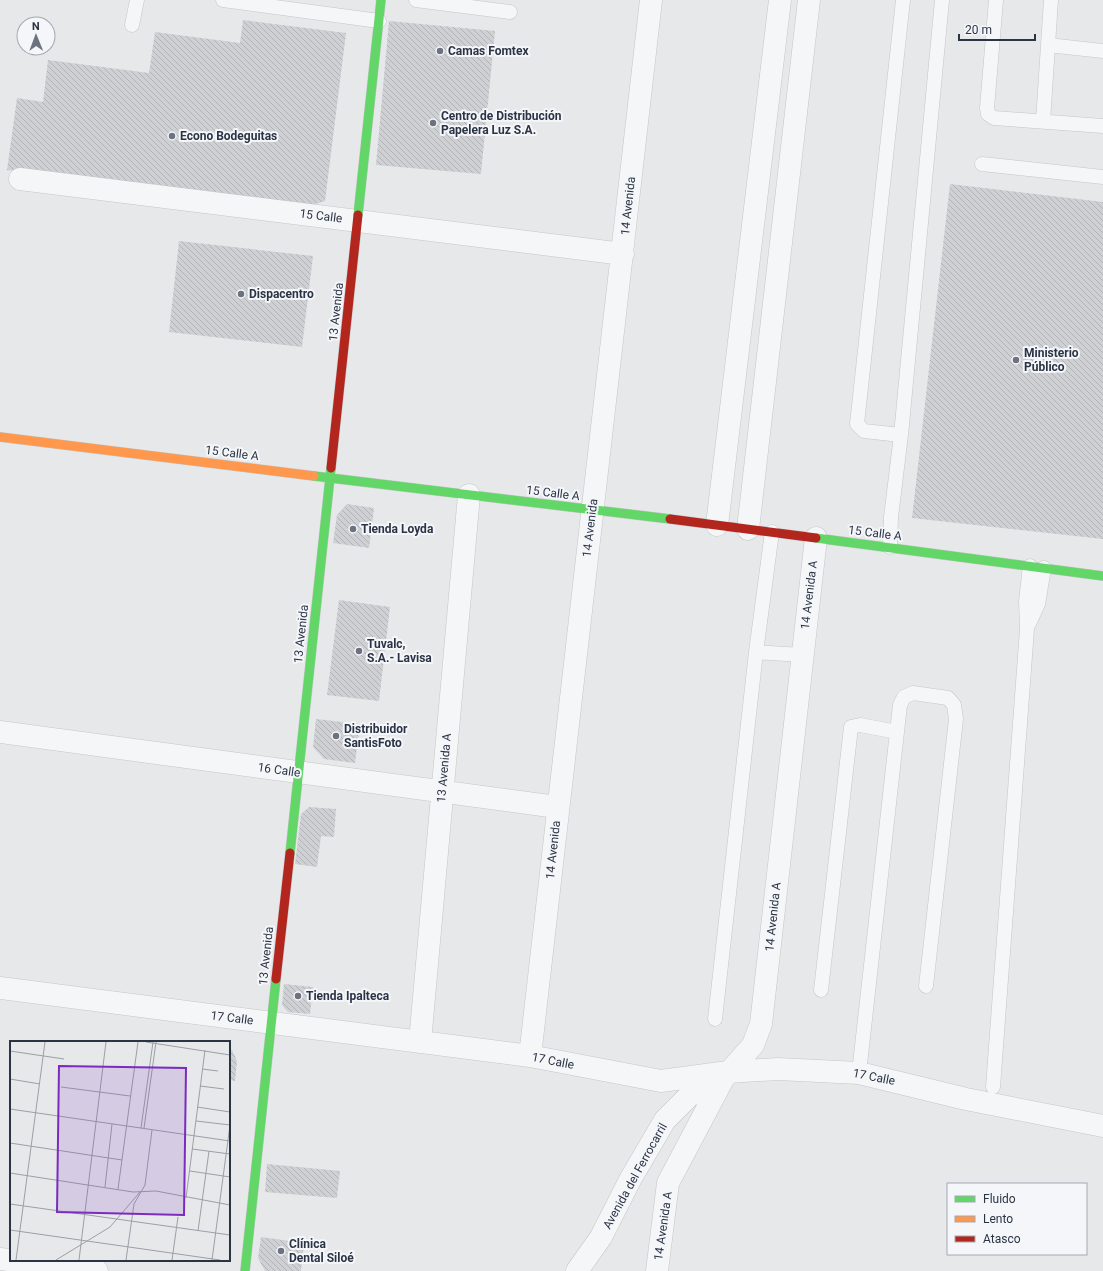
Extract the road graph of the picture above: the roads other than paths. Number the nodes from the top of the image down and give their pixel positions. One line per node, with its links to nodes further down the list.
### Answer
1 (137, 0): 14 (lane)
2 (223, 0): 13 (lane)
3 (381, 0): 13 (street, 13 Avenida)
4 (416, 0): 12 (lane)
5 (651, 0): 23 (street, 14 Avenida)
6 (780, 0): 29 (street)
7 (808, 0): 30 (street)
8 (903, 0): 24 (lane)
9 (942, 0): 24 (lane)
10 (996, 0): 17 (lane)
11 (1051, 0): 15 (lane)
12 (510, 12)
13 (379, 21): 22 (street, 13 Avenida)
14 (132, 25)
15 (1048, 45): 16 (lane); 17 (lane)
16 (1103, 51)
17 (1043, 122): 18 (lane)
18 (1103, 126)
19 (982, 164): 20 (lane)
20 (1103, 177)
21 (20, 179): 22 (street, 15 Calle)
22 (357, 221): 23 (street, 15 Calle); 26 (street, 13 Avenida)
23 (623, 254): 28 (street, 14 Avenida)
24 (902, 435): 33 (lane)
25 (0, 437): 26 (street, 15 Calle A)
26 (330, 478): 27 (street, 15 Calle A); 40 (street, 13 Avenida)
27 (469, 494): 28 (street, 15 Calle A); 41 (street, 13 Avenida A)
28 (592, 510): 29 (street, 15 Calle A); 42 (street, 14 Avenida)
29 (717, 525): 30 (street, 15 Calle A)
30 (748, 529): 31 (street, 15 Calle A)
31 (772, 532): 32 (street, 15 Calle A); 36 (lane)
32 (816, 538): 33 (street, 15 Calle A); 37 (street, 14 Avenida A)
33 (890, 547): 34 (street, 15 Calle A)
34 (1037, 567): 35 (street, 15 Calle A); 52 (lane)
35 (1103, 576)
36 (756, 652): 37 (lane); 46 (lane)
37 (802, 655): 51 (street, 14 Avenida A)
38 (0, 732): 40 (street, 16 Calle)
39 (897, 732): 43 (lane); 45 (lane); 50 (lane)
40 (298, 772): 41 (street, 16 Calle); 47 (street, 13 Avenida)
41 (442, 792): 42 (street, 16 Calle); 48 (street, 13 Avenida A)
42 (557, 808): 49 (street, 14 Avenida)
43 (926, 986)
44 (0, 988): 47 (street, 17 Calle)
45 (821, 990)
46 (715, 1019)
47 (271, 1023): 48 (street, 17 Calle); 58 (street, 13 Avenida)
48 (420, 1042): 49 (street, 17 Calle)
49 (530, 1056): 51 (street, 17 Calle)
50 (860, 1073): 51 (street, 17 Calle); 53 (street, 17 Calle)
51 (726, 1075): 59 (street, Avenida del Ferrocarril); 60 (street, 14 Avenida A)
52 (994, 1087)
53 (1103, 1126)
54 (0, 1259): 55 (street)
55 (10, 1260)
56 (16, 1261): 57 (street)
57 (97, 1271)
58 (245, 1271)
59 (577, 1271)
60 (657, 1271)

